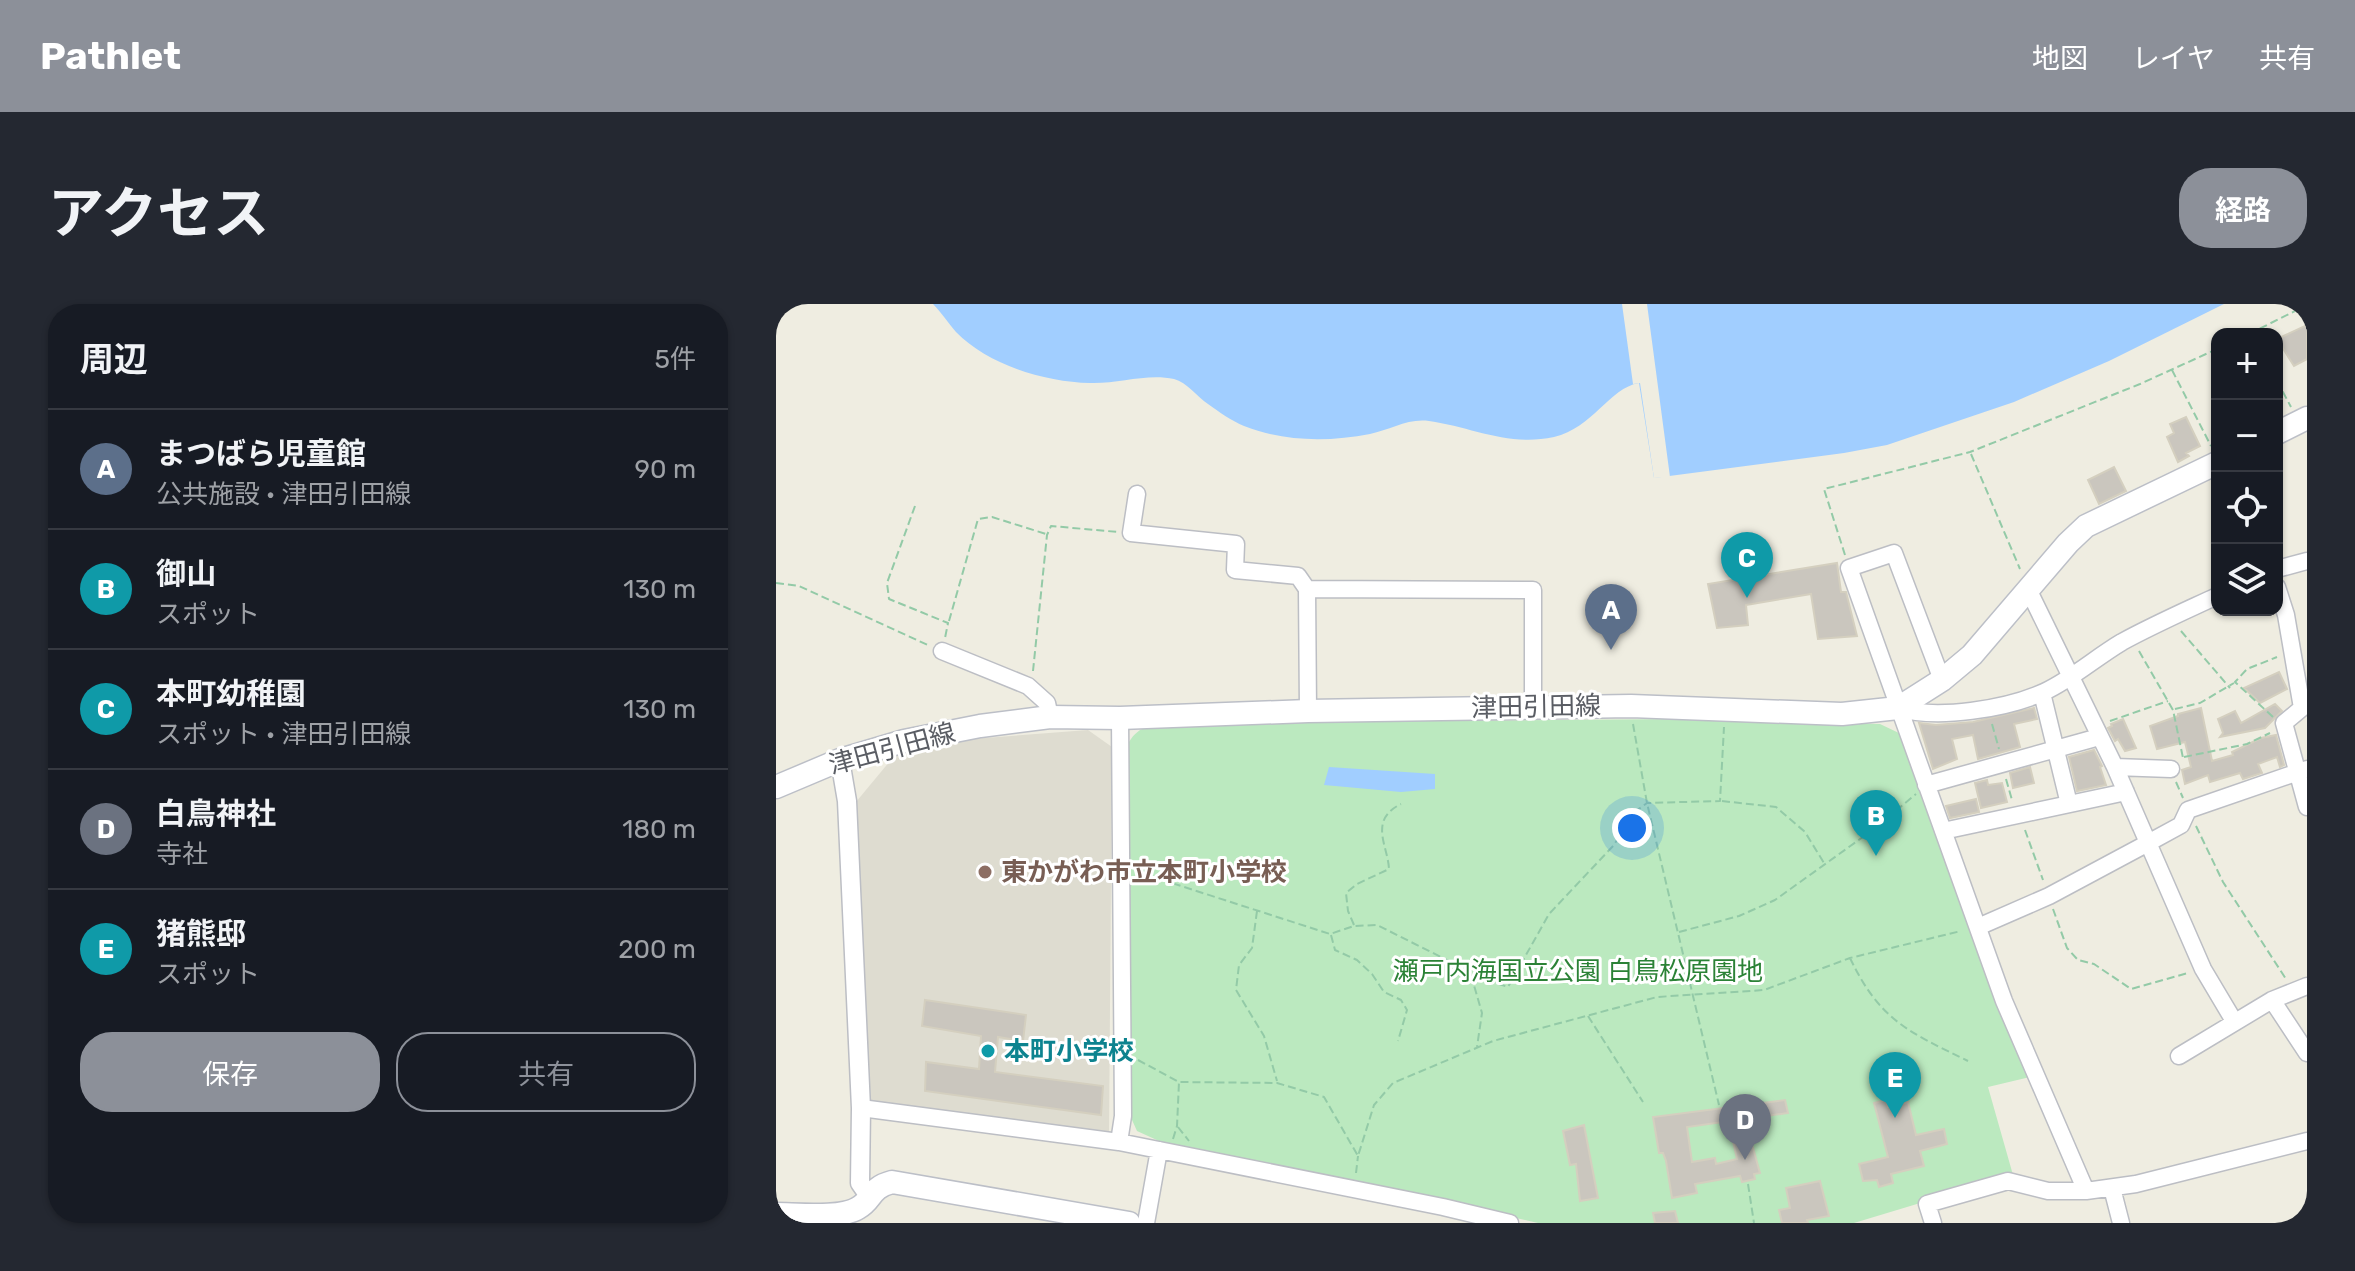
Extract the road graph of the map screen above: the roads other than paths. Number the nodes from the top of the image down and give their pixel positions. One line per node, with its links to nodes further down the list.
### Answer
1 (2304, 426): 2 (main road)
2 (2283, 431)
3 (2211, 456): 8 (main road, 津田引田線)
4 (1137, 494): 7 (street)
5 (2307, 561): 6 (street)
6 (2283, 567)
7 (1307, 589): 16 (street); 18 (street)
8 (2028, 589): 13 (street); 14 (main road, 津田引田線)
9 (2211, 599): 13 (street)
10 (2283, 606): 12 (street)
11 (942, 651): 19 (street)
12 (2300, 654): 26 (street)
13 (2071, 677): 15 (street); 21 (street)
14 (1942, 680): 17 (main road, 津田引田線); 17 (street)
15 (2042, 693): 17 (street); 22 (street)
16 (1533, 706): 17 (main road, 津田引田線); 18 (main road, 津田引田線)
17 (1898, 708): 27 (street)
18 (1308, 711): 20 (main road, 津田引田線)
19 (1050, 717): 20 (main road, 津田引田線); 23 (main road, 津田引田線)
20 (1120, 718): 42 (street)
21 (2096, 732): 22 (street); 25 (street)
22 (2056, 750): 27 (street); 30 (street)
23 (840, 760): 28 (main road, 津田引田線); 40 (street)
24 (2177, 763): 25 (street)
25 (2115, 767): 29 (street)
26 (2302, 771): 31 (street); 33 (street)
27 (1926, 785): 32 (street)
28 (776, 787)
29 (2126, 792): 30 (street); 33 (street)
30 (2069, 804): 32 (street)
31 (2307, 807)
32 (1943, 831): 34 (street)
33 (2148, 843): 34 (street); 37 (street)
34 (1978, 927): 45 (street)
35 (2307, 986): 36 (street)
36 (2272, 1000): 37 (street); 38 (street)
37 (2234, 1021): 39 (street)
38 (2307, 1053)
39 (2179, 1056)
40 (861, 1108): 42 (street); 46 (street)
41 (2307, 1141): 44 (street)
42 (1119, 1142): 43 (street)
43 (1164, 1151): 49 (street); 50 (street)
44 (2112, 1188): 45 (street); 52 (street)
45 (2086, 1191): 51 (street)
46 (869, 1196): 47 (main road); 48 (main road)
47 (776, 1214)
48 (1129, 1223)
49 (1146, 1223)
50 (1510, 1223)
51 (1933, 1223)
52 (2121, 1223)

